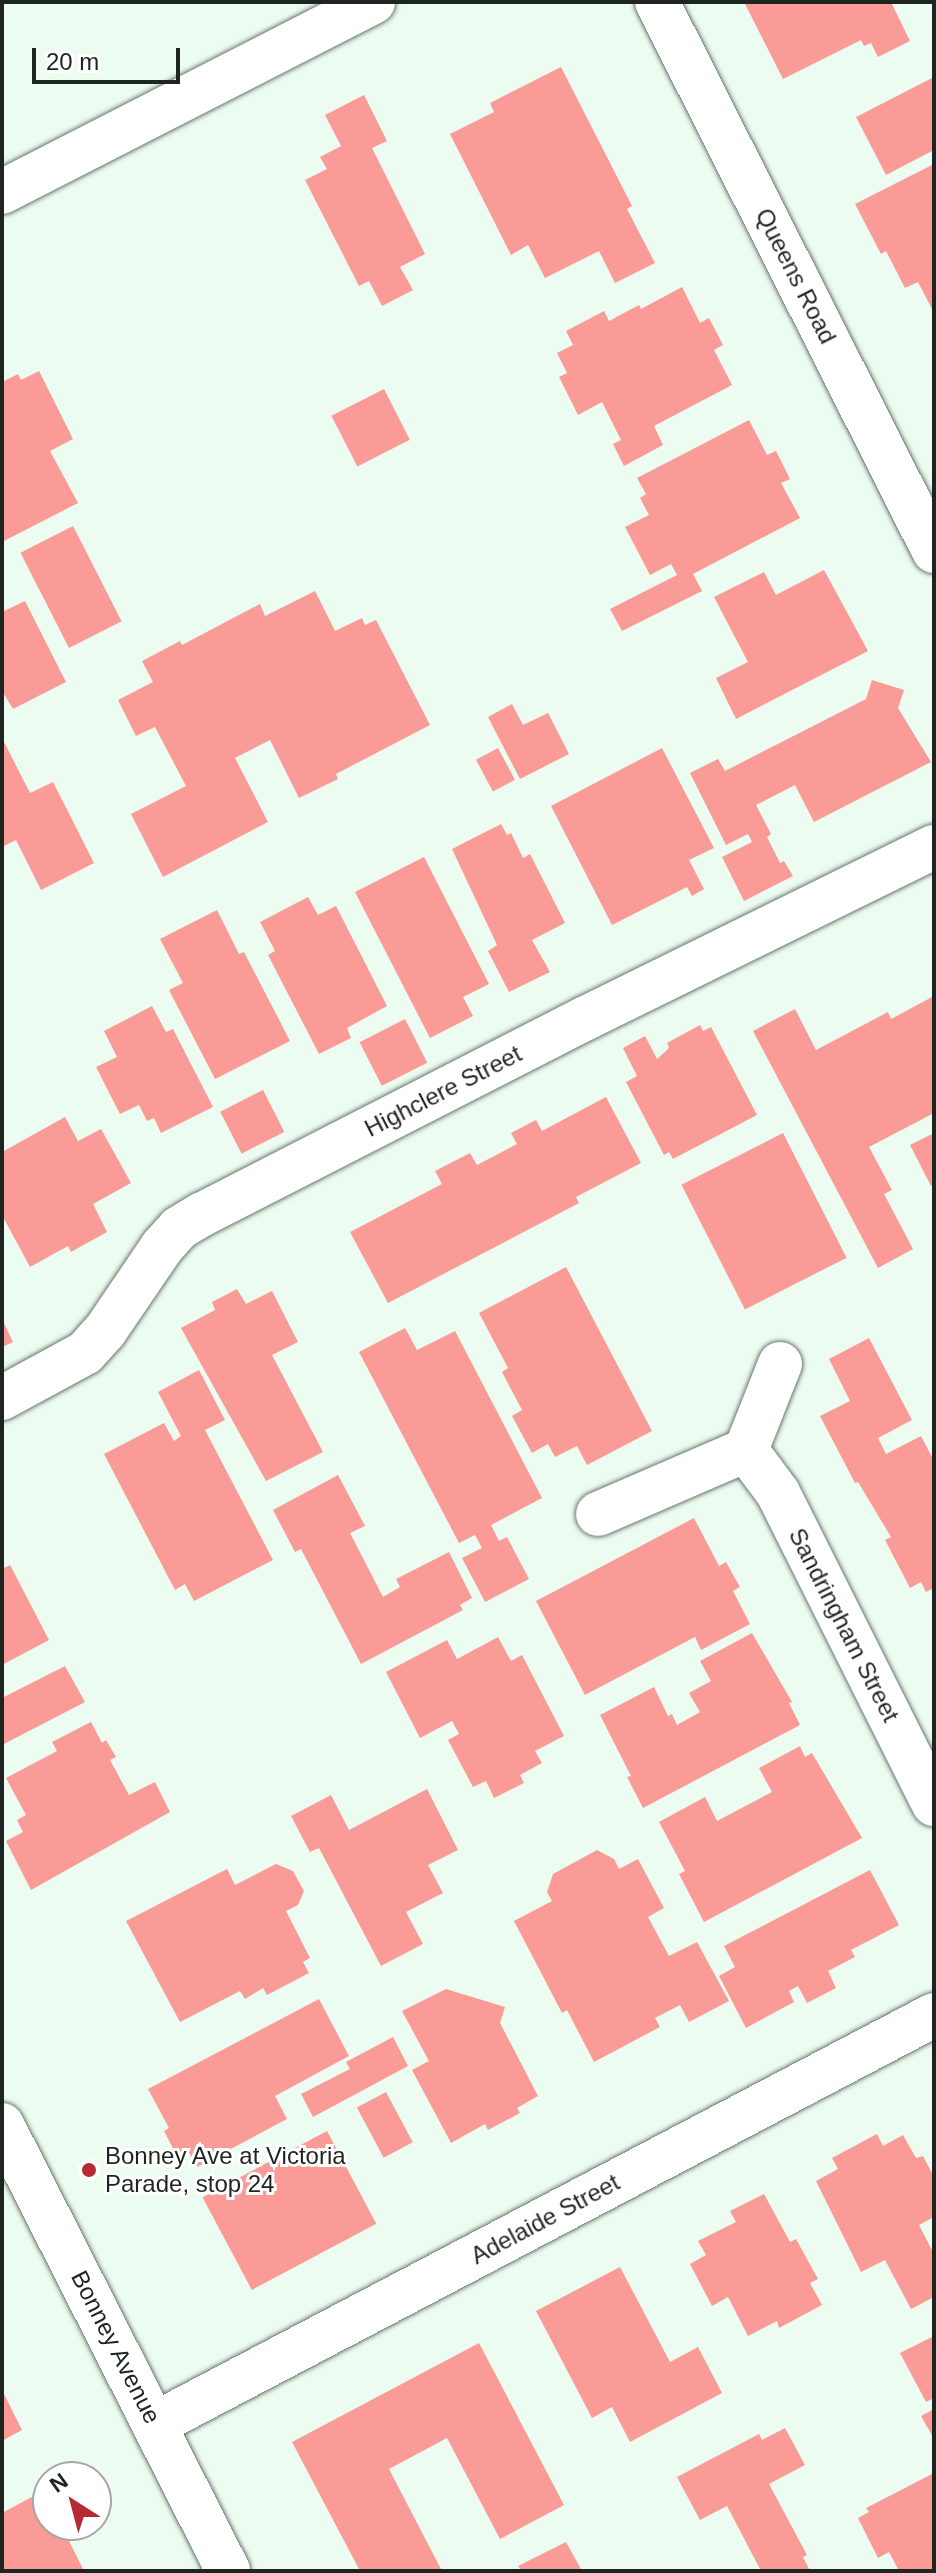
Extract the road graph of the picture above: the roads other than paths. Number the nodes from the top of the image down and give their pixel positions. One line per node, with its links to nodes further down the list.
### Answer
1 (373, 2): 3 (street)
2 (657, 2): 4 (street, Queens Road)
3 (2, 192)
4 (934, 551)
5 (934, 847): 7 (street, Highclere Street)
6 (780, 1364): 8 (street)
7 (2, 1398)
8 (746, 1450): 9 (street); 10 (street, Sandringham Street)
9 (598, 1514)
10 (934, 1804)
11 (934, 2015): 13 (street, Adelaide Street)
12 (2, 2125): 13 (street, Bonney Avenue)
13 (155, 2424): 14 (street, Bonney Avenue)
14 (228, 2571)

